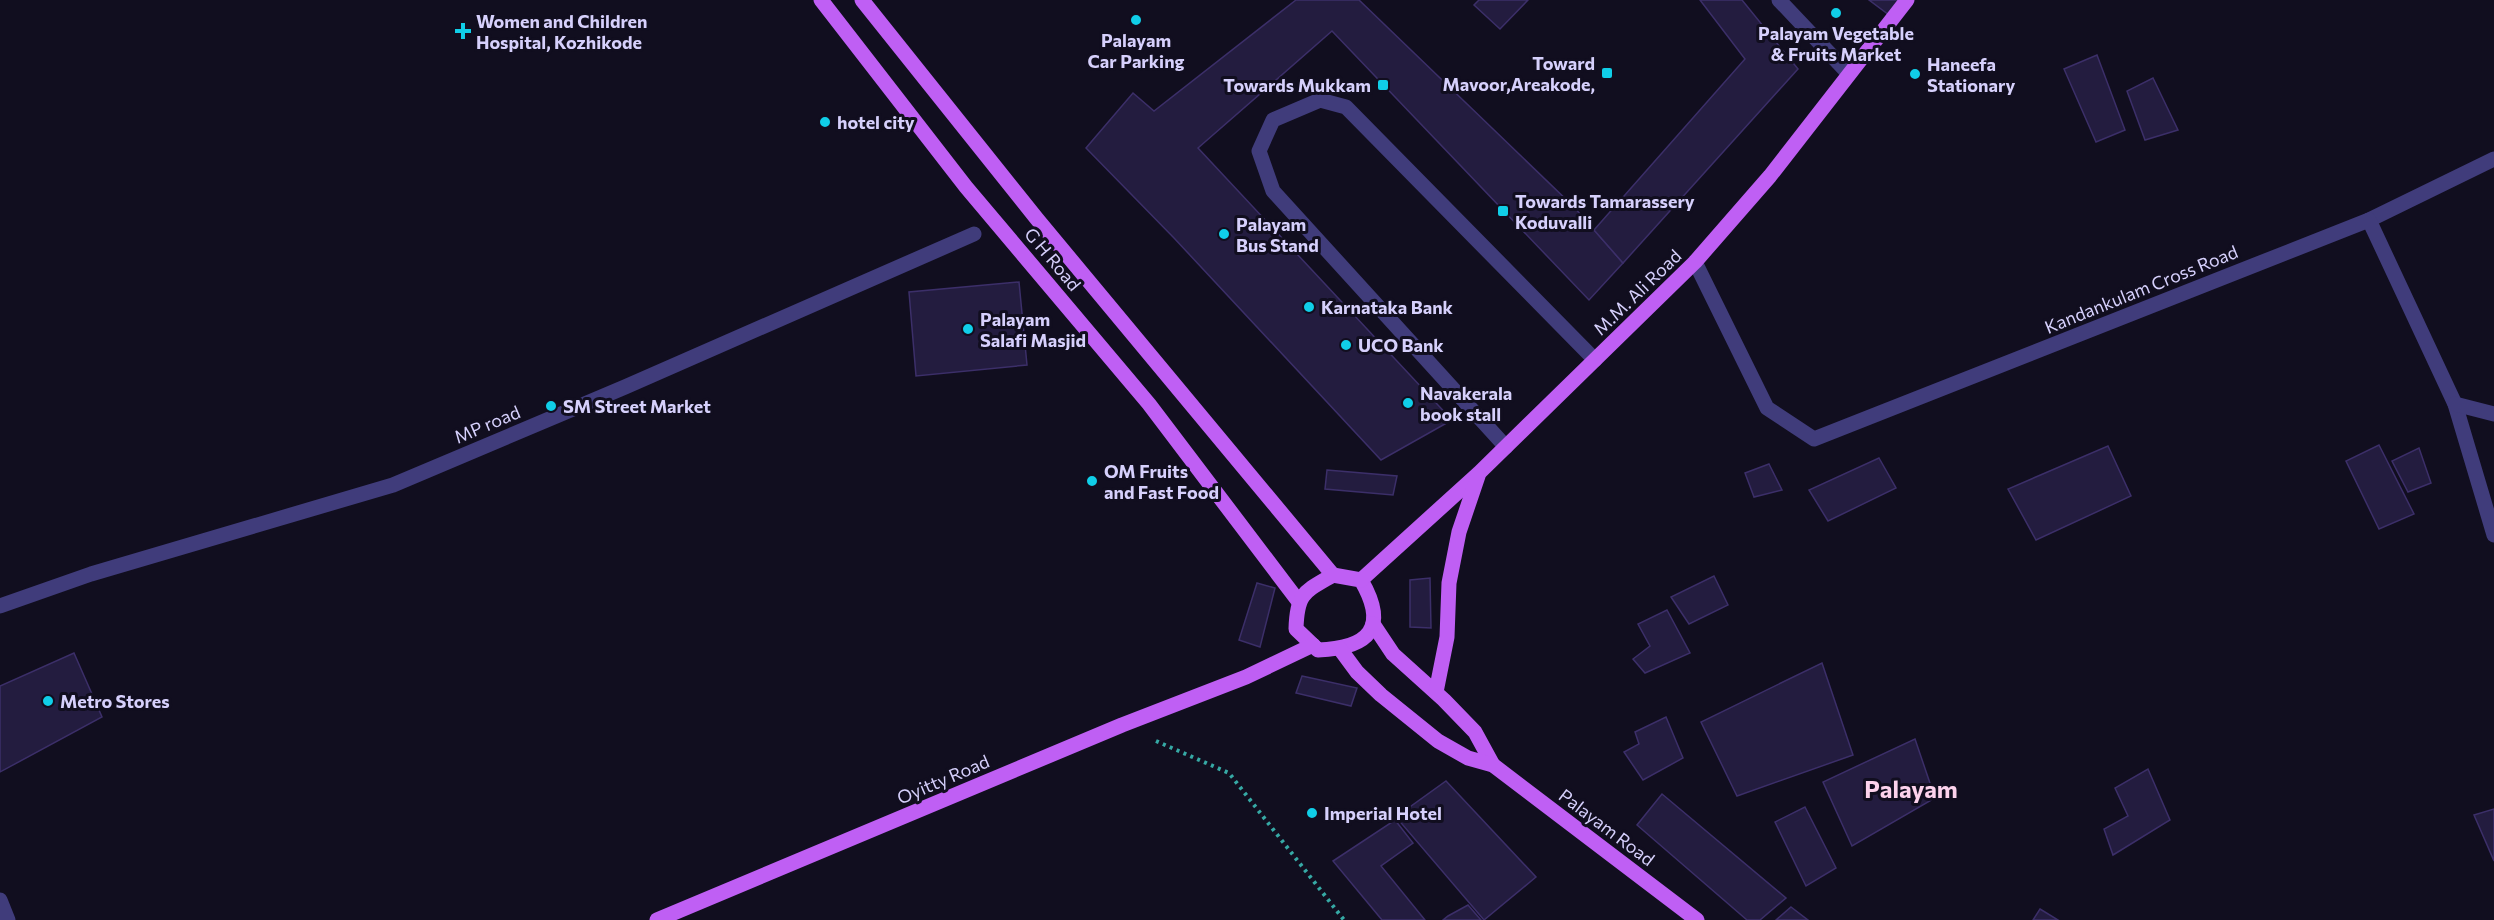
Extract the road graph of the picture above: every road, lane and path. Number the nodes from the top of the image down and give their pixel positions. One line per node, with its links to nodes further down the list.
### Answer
1 (821, 0): 18 (main road, G H Road)
2 (862, 0): 16 (main road, G H Road)
3 (1779, 0): 5 (street)
4 (1906, 0): 5 (main road, M.M. Ali Road)
5 (1849, 74): 9 (main road, M.M. Ali Road)
6 (2494, 159): 7 (street)
7 (2369, 220): 9 (street, Kandankulam Cross Road); 11 (street)
8 (974, 234): 19 (street, MP road)
9 (1695, 262): 10 (main road, M.M. Ali Road)
10 (1594, 360): 13 (main road, M.M. Ali Road); 13 (street)
11 (2455, 404): 12 (street); 15 (street)
12 (2494, 414)
13 (1506, 447): 14 (main road, M.M. Ali Road)
14 (1479, 473): 17 (main road, M.M. Ali Road); 23 (main road)
15 (2494, 535)
16 (1333, 575): 17 (main road); 18 (main road)
17 (1361, 580): 20 (main road)
18 (1299, 602): 21 (main road)
19 (0, 606)
20 (1373, 624): 22 (main road); 23 (main road)
21 (1313, 645): 22 (main road); 24 (main road, Oyitty Road)
22 (1340, 649): 25 (main road)
23 (1436, 692): 25 (main road)
24 (1122, 725): 28 (main road, Oyitty Road); 29 (path)
25 (1493, 765): 30 (main road, Palayam Road)
26 (0, 900): 27 (street)
27 (8, 920)
28 (657, 920)
29 (1344, 920)
30 (1697, 920)

